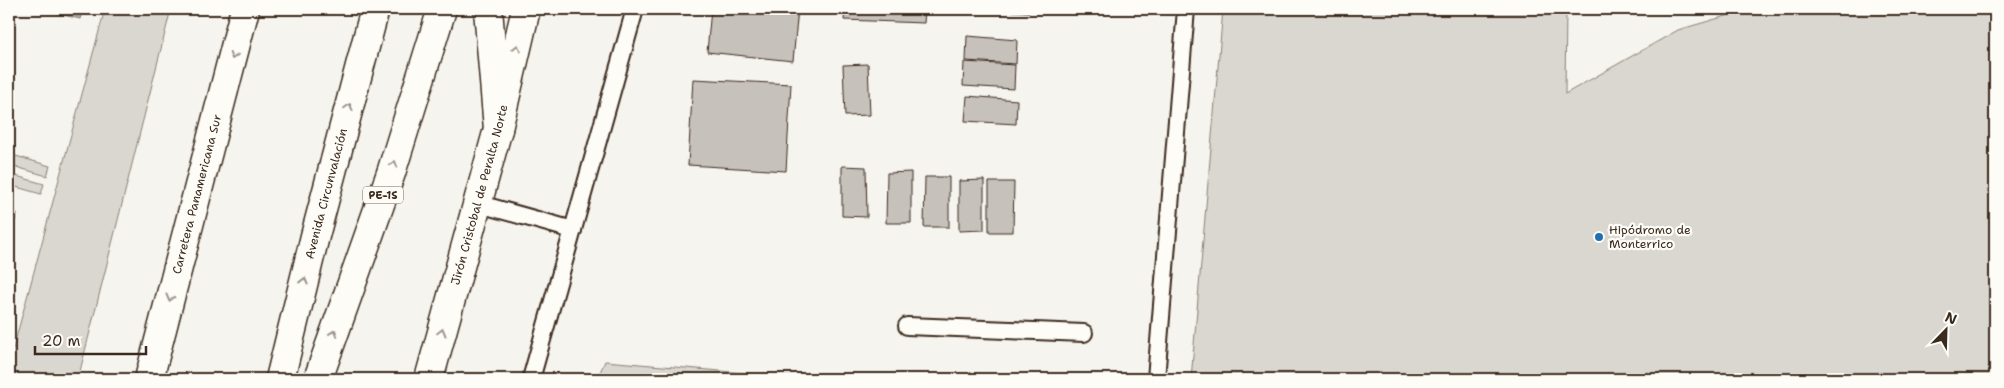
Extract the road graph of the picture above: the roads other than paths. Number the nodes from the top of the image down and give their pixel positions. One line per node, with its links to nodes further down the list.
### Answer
1 (245, 9): 13 (main road, Carretera Panamericana Sur, one-way to 13)
2 (375, 9): 14 (main road, Avenida Circunvalación, one-way to 2)
3 (442, 9): 15 (main road, PE-1S, one-way to 3)
4 (488, 9): 8 (main road)
5 (526, 9): 8 (main road, Jirón Cristobal de Peralta Norte, one-way to 5)
6 (634, 9): 10 (lane)
7 (1186, 9): 18 (lane)
8 (498, 129): 9 (main road, Jirón Cristobal de Peralta Norte)
9 (476, 203): 10 (lane); 16 (main road, Jirón Cristobal de Peralta Norte, one-way to 9)
10 (573, 230): 17 (lane)
11 (908, 326): 12 (lane)
12 (1084, 333)
13 (149, 379)
14 (280, 379)
15 (318, 379)
16 (429, 379)
17 (531, 379)
18 (1156, 379)

